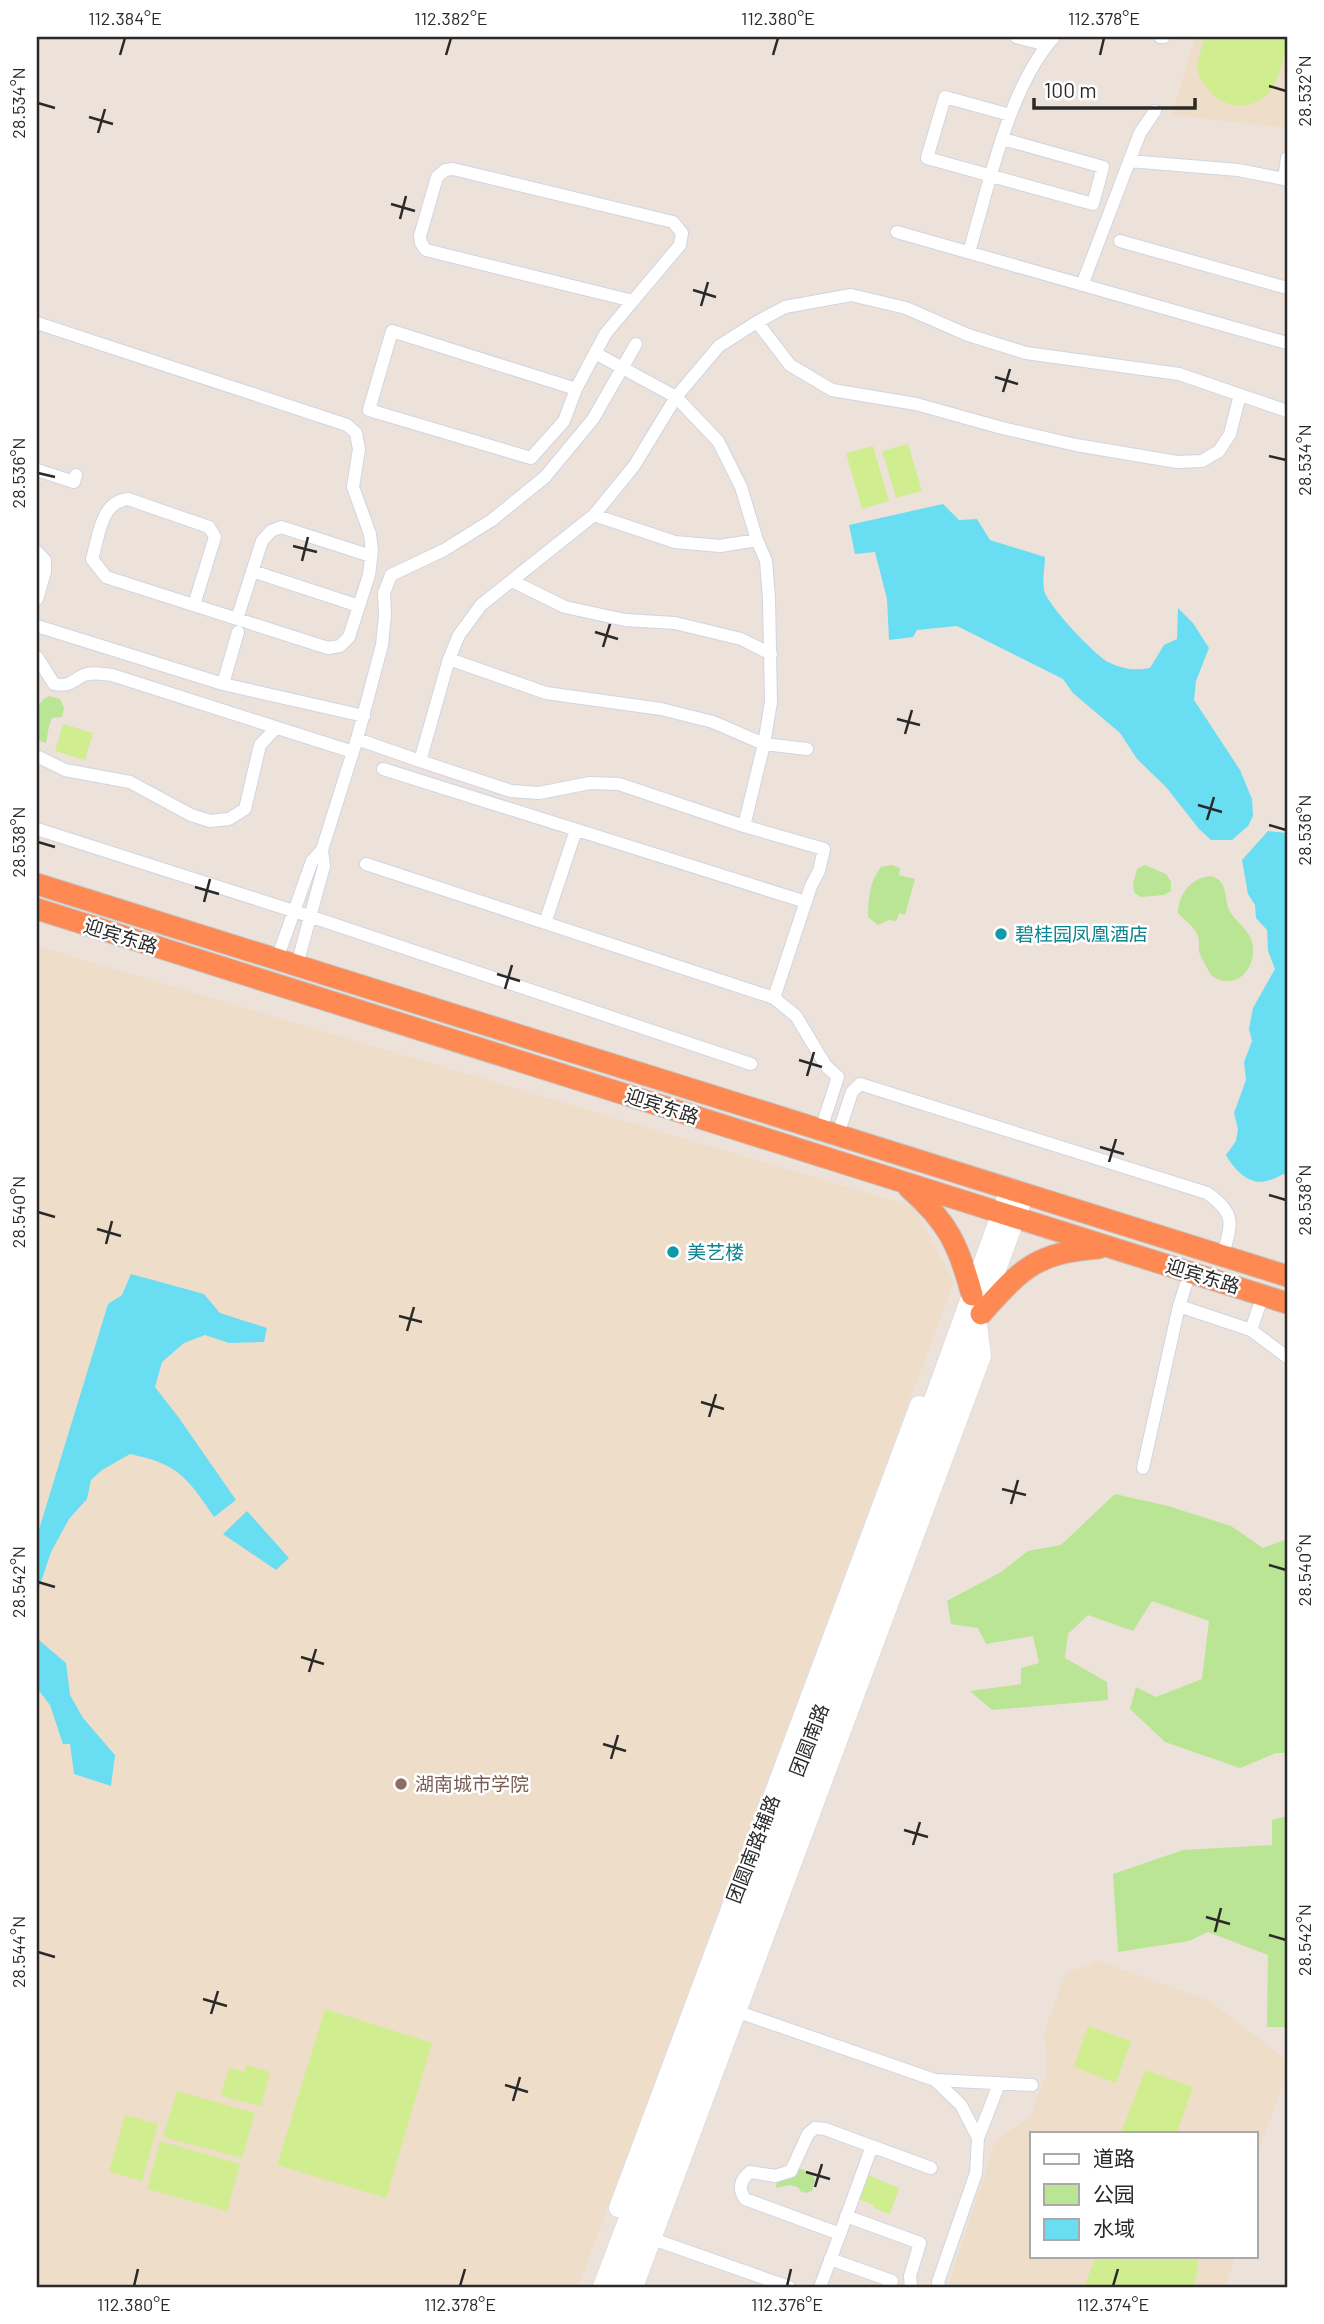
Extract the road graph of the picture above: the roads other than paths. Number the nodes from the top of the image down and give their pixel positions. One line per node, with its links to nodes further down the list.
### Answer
1 (1016, 37): 2 (street)
2 (1050, 41): 4 (street)
3 (1156, 111): 7 (street)
4 (1010, 115): 5 (street); 8 (street)
5 (1003, 139): 8 (street); 8 (street)
6 (1287, 158): 9 (street)
7 (1129, 160): 9 (street); 13 (street)
8 (992, 177): 12 (street)
9 (1286, 180)
10 (897, 232): 12 (street)
11 (1120, 240): 14 (street)
12 (969, 252): 13 (street)
13 (1082, 285): 19 (street)
14 (1287, 288)
15 (634, 301): 15 (street); 20 (street)
16 (757, 321): 23 (street); 23 (street); 24 (street)
17 (37, 323): 31 (street)
18 (636, 344): 21 (street)
19 (1287, 344)
20 (595, 353): 21 (street); 22 (street)
21 (623, 367): 24 (street); 43 (street)
22 (576, 389): 22 (street)
23 (1240, 395): 25 (street)
24 (676, 397): 28 (street); 29 (street)
25 (1287, 411)
26 (37, 470): 27 (street)
27 (76, 475)
28 (594, 515): 29 (street); 33 (street)
29 (757, 540): 39 (street)
30 (37, 552): 34 (street)
31 (372, 556): 32 (street); 36 (street)
32 (252, 572): 36 (street); 37 (street)
33 (512, 580): 39 (street); 41 (street)
34 (37, 599)
35 (194, 605): 35 (street); 37 (street)
36 (359, 606): 37 (street)
37 (237, 625): 42 (street)
38 (37, 626): 42 (street)
39 (771, 654): 45 (street)
40 (37, 657): 44 (street)
41 (449, 659): 45 (street); 49 (street)
42 (223, 684): 43 (street)
43 (363, 716): 46 (street)
44 (276, 727): 46 (street); 48 (street)
45 (764, 744): 47 (street); 51 (street)
46 (355, 746): 49 (street); 54 (street)
47 (807, 749)
48 (37, 756)
49 (420, 761): 51 (street)
50 (383, 769): 53 (street)
51 (744, 826): 57 (street)
52 (37, 829): 59 (street)
53 (576, 830): 57 (street); 61 (street)
54 (322, 850): 59 (street); 60 (street)
55 (366, 864): 61 (street)
56 (37, 884): 62 (highway, 迎宾东路)
57 (806, 902): 63 (street)
58 (37, 909): 66 (highway, 迎宾东路)
59 (294, 911): 60 (street); 62 (street)
60 (309, 916): 62 (street); 64 (street)
61 (545, 923): 63 (street)
62 (287, 962): 65 (highway, 迎宾东路)
63 (775, 998): 65 (street)
64 (751, 1063)
65 (830, 1131): 67 (highway, 迎宾东路); 70 (street)
66 (903, 1182): 68 (highway, 迎宾东路); 76 (highway)
67 (1017, 1192): 68 (main road, 团圆南路); 70 (highway, 迎宾东路)
68 (1009, 1216): 69 (highway, 迎宾东路); 76 (main road, 团圆南路)
69 (1110, 1247): 71 (highway, 迎宾东路); 76 (highway)
70 (1223, 1255): 72 (highway, 迎宾东路)
71 (1190, 1272): 73 (highway, 迎宾东路); 75 (street)
72 (1287, 1276)
73 (1263, 1295): 74 (highway, 迎宾东路); 77 (street)
74 (1287, 1303)
75 (1179, 1306): 77 (street); 79 (street)
76 (975, 1308): 80 (main road, 团圆南路); 92 (main road, 团圆南路辅路); 93 (main road, 团圆南路)
77 (1251, 1330): 78 (street)
78 (1287, 1357)
79 (1143, 1468)
80 (730, 2009): 81 (street); 89 (main road, 团圆南路)
81 (935, 2080): 82 (street); 84 (street)
82 (999, 2084): 83 (street); 84 (street)
83 (1032, 2085)
84 (978, 2138): 99 (street)
85 (872, 2146): 86 (street); 87 (street); 88 (street)
86 (932, 2168)
87 (846, 2216): 88 (street); 98 (street)
88 (840, 2234): 90 (street)
89 (644, 2236): 94 (main road, 团圆南路); 95 (main road); 96 (street)
90 (830, 2259): 91 (street); 97 (street)
91 (891, 2281)
92 (589, 2287)
93 (602, 2287)
94 (617, 2287)
95 (634, 2287)
96 (789, 2287)
97 (820, 2287)
98 (911, 2287)
99 (939, 2287)

